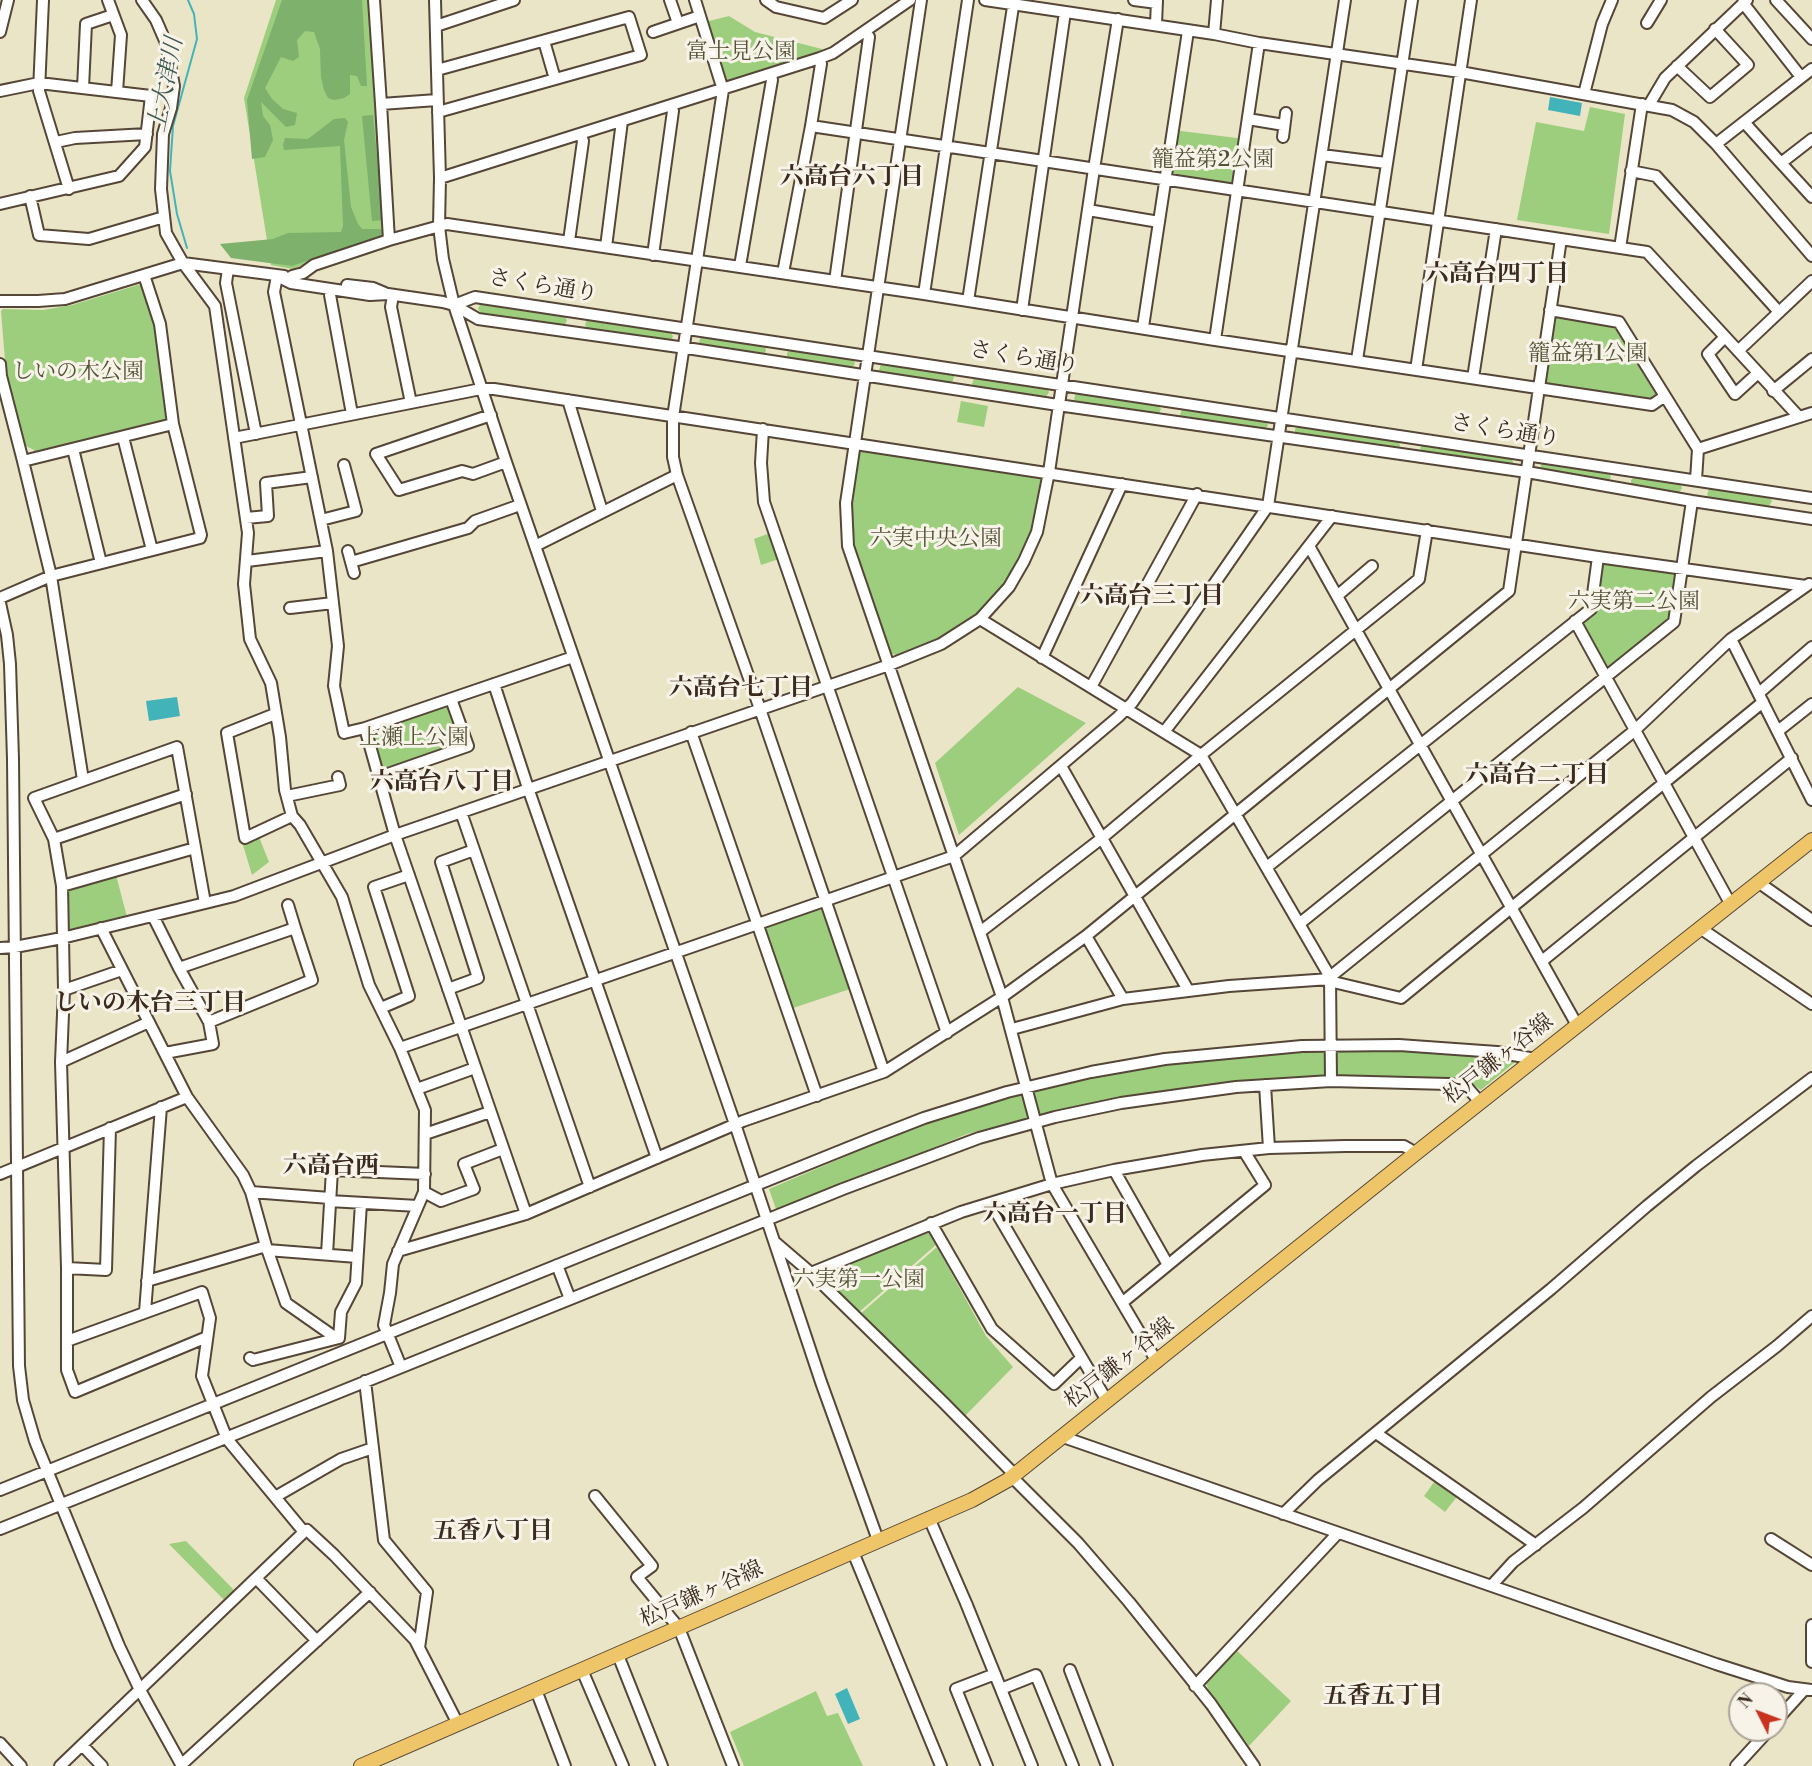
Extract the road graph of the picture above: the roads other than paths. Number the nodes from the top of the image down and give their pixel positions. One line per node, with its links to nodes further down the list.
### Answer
1 (8, 0): 38 (street)
2 (43, 0): 54 (street)
3 (108, 0): 28 (street)
4 (142, 0): 97 (street)
5 (374, 0): 61 (street)
6 (435, 0): 34 (street)
7 (514, 0): 34 (street)
8 (670, 0): 32 (street)
9 (694, 0): 29 (street)
10 (766, 0): 11 (street)
11 (852, 0)
12 (910, 0): 36 (street)
13 (921, 0): 76 (street)
14 (968, 0): 79 (street)
15 (985, 0): 24 (street)
16 (1134, 0): 25 (street)
17 (1216, 0): 40 (street)
18 (1345, 0): 44 (street)
19 (1412, 0): 46 (street)
20 (1471, 0): 50 (street)
21 (1612, 0): 59 (street)
22 (1661, 0): 31 (street)
23 (1776, 0): 41 (street)
24 (1014, 2): 27 (street); 80 (street)
25 (1157, 2): 33 (street)
26 (1745, 2): 35 (street); 52 (street)
27 (1065, 12): 30 (street); 82 (street)
28 (113, 15): 55 (street); 58 (street)
29 (700, 16): 32 (street); 56 (street)
30 (1118, 19): 33 (street); 85 (street)
31 (1647, 23)
32 (678, 24): 39 (street)
33 (1156, 25): 37 (street)
34 (436, 26): 49 (street)
35 (1715, 29): 47 (street); 47 (street)
36 (865, 31): 45 (street); 71 (street)
37 (1188, 31): 40 (street); 88 (street)
38 (0, 32)
39 (653, 32)
40 (1214, 34): 43 (street)
41 (1812, 39)
42 (544, 41): 49 (street); 53 (street); 53 (street)
43 (1259, 43): 44 (street); 66 (street)
44 (1337, 53): 46 (street); 81 (street)
45 (820, 58): 51 (street); 70 (street)
46 (1402, 64): 50 (street); 83 (street)
47 (1677, 66): 62 (street)
48 (1812, 69): 52 (street)
49 (437, 70): 60 (street)
50 (1460, 72): 59 (street); 98 (street)
51 (771, 75): 56 (street); 112 (street)
52 (1801, 77): 68 (street)
53 (555, 79): 64 (street)
54 (39, 83): 55 (street); 57 (street); 77 (street)
55 (83, 88): 58 (street)
56 (723, 90): 63 (street); 109 (street)
57 (0, 91)
58 (117, 92): 72 (street)
59 (1584, 94): 62 (street)
60 (437, 100): 61 (street); 64 (street)
61 (381, 104): 103 (street)
62 (1645, 104): 78 (street); 86 (street)
63 (671, 105): 67 (street); 107 (street)
64 (438, 112): 87 (street)
65 (1286, 114): 69 (street)
66 (1248, 119): 69 (street); 90 (street)
67 (622, 121): 73 (street); 105 (street)
68 (1744, 122): 78 (street); 84 (street)
69 (1284, 125): 74 (street)
70 (811, 126): 71 (street); 114 (street)
71 (855, 133): 76 (street); 119 (street)
72 (147, 134): 77 (street); 89 (street)
73 (581, 135): 87 (street); 104 (street)
74 (1283, 137)
75 (1812, 139): 84 (street)
76 (901, 140): 79 (street); 121 (street)
77 (56, 142): 89 (street)
78 (1716, 144): 108 (street)
79 (946, 147): 80 (street); 124 (street)
80 (991, 153): 82 (street); 126 (street)
81 (1322, 154): 83 (street); 93 (street)
82 (1042, 161): 85 (street); 128 (street)
83 (1386, 163): 96 (street)
84 (1781, 163): 92 (street)
85 (1094, 169): 88 (street); 95 (street)
86 (1631, 171): 106 (street); 130 (street)
87 (440, 178): 100 (street)
88 (1165, 179): 90 (street); 99 (street)
89 (69, 189): 91 (street)
90 (1237, 190): 93 (street); 135 (street)
91 (30, 196): 94 (street); 97 (street)
92 (1812, 197)
93 (1314, 202): 96 (street); 137 (street)
94 (0, 204)
95 (1088, 210): 99 (street); 131 (street)
96 (1379, 211): 98 (street); 141 (street)
97 (164, 217): 110 (street)
98 (1437, 220): 101 (street); 143 (street)
99 (1159, 222): 132 (street)
100 (439, 226): 103 (street); 104 (street); 127 (street)
101 (1496, 229): 102 (street); 146 (street)
102 (1561, 239): 106 (street); 129 (street)
103 (389, 240): 111 (street)
104 (569, 241): 105 (street)
105 (606, 247): 107 (street)
106 (1620, 248): 134 (street)
107 (653, 255): 109 (street)
108 (1812, 256)
109 (697, 260): 112 (street); 133 (street)
110 (183, 263): 113 (street); 115 (street); 167 (street)
111 (314, 265): 117 (street); 118 (street)
112 (740, 266): 114 (street)
113 (228, 269): 116 (street); 164 (street)
114 (783, 273): 119 (street)
115 (144, 275): 125 (street); 161 (street)
116 (277, 276): 117 (street); 122 (street); 162 (street)
117 (292, 276): 118 (street)
118 (313, 280): 123 (street)
119 (835, 281): 121 (street)
120 (1812, 281): 130 (street)
121 (879, 288): 124 (street); 139 (street)
122 (331, 289): 123 (street); 156 (street)
123 (391, 294): 127 (street); 153 (street)
124 (924, 294): 126 (street)
125 (0, 301)
126 (968, 301): 128 (street)
127 (454, 305): 133 (street, さくら通り); 136 (street, さくら通り); 149 (street)
128 (1022, 310): 131 (street)
129 (1550, 310): 148 (street); 151 (street)
130 (1779, 312): 138 (street)
131 (1072, 317): 132 (street); 147 (street)
132 (1143, 327): 135 (street)
133 (687, 328): 136 (street); 139 (street, さくら通り)
134 (1725, 337): 138 (street); 144 (street)
135 (1215, 340): 137 (street)
136 (684, 348): 145 (street, さくら通り); 158 (street)
137 (1292, 350): 141 (street); 160 (street)
138 (1738, 351): 144 (street)
139 (869, 355): 145 (street); 147 (street, さくら通り)
140 (1812, 359): 150 (street)
141 (1357, 360): 143 (street)
142 (0, 364): 172 (street)
143 (1416, 370): 146 (street)
144 (1758, 374): 150 (street)
145 (866, 375): 154 (street, さくら通り); 168 (street)
146 (1473, 378): 148 (street)
147 (1062, 385): 154 (street); 160 (street, さくら通り)
148 (1538, 388): 151 (street); 171 (street)
149 (481, 389): 152 (street); 153 (street); 157 (street)
150 (1773, 391): 159 (street)
151 (1665, 396): 170 (street)
152 (568, 400): 158 (street); 186 (street)
153 (411, 403): 156 (street)
154 (1058, 405): 165 (street, さくら通り); 175 (street)
155 (1812, 413): 159 (street)
156 (352, 414): 162 (street)
157 (491, 416): 173 (street); 173 (street)
158 (673, 417): 163 (street); 177 (street)
159 (1798, 417): 170 (street)
160 (1282, 418): 165 (street); 171 (street, さくら通り)
161 (173, 424): 166 (street); 195 (street)
162 (302, 424): 164 (street); 178 (street)
163 (763, 429): 168 (street); 220 (street)
164 (256, 434): 167 (street)
165 (1280, 436): 176 (street, さくら通り); 185 (street)
166 (123, 437): 169 (street); 195 (street)
167 (234, 438): 188 (street)
168 (855, 443): 175 (street); 217 (street)
169 (73, 449): 172 (street); 199 (street)
170 (1698, 449): 179 (street)
171 (1529, 455): 176 (street); 179 (street, さくら通り)
172 (23, 461): 203 (street)
173 (506, 462): 184 (street)
174 (344, 465): 190 (street)
175 (1049, 472): 180 (street); 210 (street)
176 (1527, 472): 183 (street, さくら通り); 192 (street)
177 (677, 475): 186 (street); 227 (street)
178 (312, 477): 188 (street); 190 (street)
179 (1696, 480): 182 (street, さくら通り)
180 (1122, 484): 181 (street); 216 (street)
181 (1197, 495): 185 (street); 221 (street)
182 (1812, 498)
183 (1692, 501): 189 (street, さくら通り); 201 (street)
184 (520, 505): 193 (street); 202 (street)
185 (1268, 506): 187 (street); 226 (street)
186 (602, 511): 193 (street)
187 (1332, 516): 191 (street); 194 (street)
188 (246, 518): 198 (street)
189 (1812, 519)
190 (321, 520): 196 (street)
191 (1427, 530): 192 (street); 212 (street)
192 (1516, 543): 197 (street); 222 (street)
193 (535, 546): 215 (street)
194 (1309, 546): 205 (street); 234 (street)
195 (152, 550): 199 (street)
196 (327, 551): 198 (street); 208 (street)
197 (1598, 557): 201 (street); 211 (street)
198 (247, 561): 228 (street)
199 (101, 563): 203 (street)
200 (1372, 566): 205 (street)
201 (1683, 568): 204 (street); 218 (street)
202 (354, 573)
203 (51, 576): 206 (street); 242 (street)
204 (1809, 585): 213 (street)
205 (1337, 596): 212 (street)
206 (0, 598)
207 (0, 603): 229 (street)
208 (333, 603): 209 (street); 230 (street)
209 (290, 608)
210 (980, 619): 216 (street); 217 (street)
211 (1575, 621): 218 (street); 235 (street)
212 (1357, 631): 222 (street); 236 (street)
213 (1731, 639): 223 (street); 231 (street)
214 (1812, 647): 223 (street)
215 (573, 657): 219 (street); 238 (street)
216 (1042, 658): 221 (street)
217 (889, 665): 220 (street); 260 (street)
218 (1605, 677): 231 (street); 247 (street)
219 (494, 684): 224 (street); 244 (street)
220 (827, 686): 227 (street); 264 (street)
221 (1091, 687): 226 (street)
222 (1389, 689): 235 (street); 250 (street)
223 (1761, 698): 232 (street); 243 (street)
224 (451, 699): 230 (street); 241 (street)
225 (1812, 704): 232 (street)
226 (1126, 708): 234 (street); 239 (street)
227 (760, 709): 233 (street); 268 (street)
228 (275, 714): 246 (street); 251 (street)
229 (6, 719): 283 (street)
230 (365, 728): 241 (street)
231 (1634, 731): 243 (street); 259 (street)
232 (1778, 731): 237 (street)
233 (691, 732): 238 (street); 275 (street)
234 (1164, 732): 236 (street)
235 (1421, 745): 247 (street); 262 (street)
236 (1201, 755): 250 (street); 253 (street)
237 (1792, 758): 248 (street); 255 (street)
238 (610, 761): 244 (street); 285 (street)
239 (1061, 766): 253 (street); 260 (street)
240 (338, 777): 246 (street)
241 (379, 777): 252 (street)
242 (83, 780): 245 (street); 254 (street)
243 (1664, 784): 255 (street); 272 (street)
244 (528, 788): 249 (street); 290 (street)
245 (186, 794): 254 (street); 257 (street)
246 (287, 796): 251 (street)
247 (1451, 800): 259 (street); 276 (street)
248 (1812, 800)
249 (461, 812): 252 (street); 258 (street)
250 (1236, 813): 262 (street); 267 (street)
251 (291, 816): 261 (street)
252 (395, 835): 261 (street); 263 (street)
253 (1102, 838): 267 (street); 280 (street)
254 (54, 839): 266 (street)
255 (1694, 839): 270 (street); 286 (street)
256 (1812, 840): 265 (main road, 松戸鎌ヶ谷線)
257 (195, 848): 266 (street); 269 (street)
258 (474, 850): 291 (street); 296 (street)
259 (1482, 854): 272 (street); 289 (street)
260 (954, 856): 264 (street); 280 (street)
261 (320, 861): 269 (street); 298 (street)
262 (1267, 867): 276 (street)
263 (409, 875): 291 (street); 298 (street)
264 (892, 878): 268 (street); 304 (street)
265 (1758, 882): 270 (main road, 松戸鎌ヶ谷線); 274 (street)
266 (62, 886): 282 (street)
267 (1135, 895): 281 (street); 293 (street)
268 (825, 901): 275 (street); 311 (street)
269 (205, 903): 273 (street)
270 (1730, 903): 279 (main road, 松戸鎌ヶ谷線)
271 (288, 905): 278 (street)
272 (1512, 908): 286 (street); 289 (street)
273 (153, 916): 277 (street); 287 (street)
274 (1812, 920)
275 (757, 924): 285 (street); 317 (street)
276 (1299, 924): 289 (street)
277 (101, 928): 282 (street); 288 (street)
278 (295, 928): 287 (street); 300 (street)
279 (1700, 928): 297 (street); 301 (main road, 松戸鎌ヶ谷線)
280 (980, 932): 294 (street)
281 (1086, 936): 294 (street); 295 (street)
282 (62, 938): 283 (street); 292 (street)
283 (15, 947): 284 (street); 332 (street)
284 (0, 948)
285 (675, 953): 290 (street); 323 (street)
286 (1542, 961): 301 (street)
287 (179, 968): 300 (street)
288 (122, 970): 292 (street); 299 (street)
289 (1330, 979): 293 (street); 305 (street)
290 (595, 980): 296 (street); 331 (street)
291 (448, 989): 302 (street)
292 (64, 990): 309 (street)
293 (1188, 990): 295 (street)
294 (1002, 998): 303 (street); 304 (street)
295 (1123, 999): 303 (street)
296 (526, 1004): 302 (street); 338 (street)
297 (1812, 1004)
298 (381, 1008): 306 (street)
299 (149, 1022): 307 (street); 309 (street)
300 (209, 1022): 307 (street)
301 (1577, 1025): 308 (main road, 松戸鎌ヶ谷線)
302 (461, 1027): 306 (street); 310 (street)
303 (1012, 1029): 315 (street)
304 (947, 1033): 311 (street)
305 (1330, 1045): 308 (street); 313 (street); 315 (street)
306 (400, 1048): 316 (street)
307 (165, 1053): 318 (street)
308 (1535, 1059): 319 (main road, 松戸鎌ヶ谷線)
309 (61, 1062): 326 (street)
310 (475, 1068): 316 (street); 321 (street)
311 (884, 1072): 317 (street)
312 (1812, 1077): 374 (street)
313 (1331, 1081): 314 (street); 319 (street)
314 (1265, 1085): 322 (street); 327 (street)
315 (1027, 1087): 322 (street); 336 (street)
316 (417, 1089): 325 (street)
317 (817, 1096): 323 (street)
318 (187, 1097): 320 (street); 339 (street)
319 (1480, 1102): 330 (main road, 松戸鎌ヶ谷線)
320 (161, 1107): 324 (street); 357 (street)
321 (490, 1112): 325 (street); 328 (street)
322 (1037, 1122): 337 (street); 346 (street)
323 (735, 1124): 331 (street); 336 (street)
324 (110, 1128): 326 (street); 355 (street)
325 (426, 1134): 335 (street)
326 (63, 1147): 332 (street); 355 (street)
327 (1269, 1148): 329 (street); 330 (street)
328 (503, 1149): 340 (street); 345 (street)
329 (1244, 1151): 333 (street); 354 (street)
330 (1416, 1153): 369 (main road, 松戸鎌ヶ谷線)
331 (657, 1158): 338 (street)
332 (16, 1166): 334 (street); 378 (street)
333 (1114, 1170): 337 (street); 354 (street)
334 (0, 1174)
335 (425, 1174): 340 (street); 341 (street)
336 (756, 1184): 346 (street); 353 (street)
337 (1052, 1184): 343 (street); 359 (street)
338 (590, 1187): 345 (street)
339 (251, 1192): 341 (street); 349 (street)
340 (424, 1192): 344 (street)
341 (330, 1199): 342 (street); 351 (street)
342 (361, 1203): 344 (street); 352 (street)
343 (990, 1203): 347 (street); 368 (street)
344 (418, 1206): 350 (street)
345 (526, 1214): 350 (street)
346 (767, 1219): 348 (street); 358 (street)
347 (931, 1223): 356 (street); 368 (street)
348 (775, 1242): 356 (street); 390 (street)
349 (266, 1248): 351 (street); 357 (street); 364 (street)
350 (398, 1251): 362 (street)
351 (327, 1254): 352 (street)
352 (357, 1257): 364 (street)
353 (557, 1265): 358 (street); 362 (street)
354 (1168, 1265): 359 (street)
355 (67, 1268): 365 (street)
356 (812, 1273): 379 (street)
357 (147, 1281): 360 (street)
358 (570, 1299): 370 (street)
359 (1123, 1302): 369 (street)
360 (145, 1312): 363 (street); 365 (street)
361 (1811, 1320): 391 (street)
362 (387, 1333): 366 (street); 370 (street)
363 (207, 1337): 365 (street); 373 (street)
364 (337, 1338): 366 (street); 367 (street)
365 (67, 1341)
366 (342, 1351): 373 (street)
367 (250, 1358)
368 (1081, 1358): 372 (street)
369 (1157, 1362): 372 (main road, 松戸鎌ヶ谷線)
370 (401, 1367): 371 (street)
371 (365, 1381): 376 (street); 377 (street)
372 (1107, 1401): 375 (main road, 松戸鎌ヶ谷線)
373 (213, 1404): 376 (street); 378 (street)
374 (1376, 1433): 384 (street); 391 (street)
375 (1063, 1437): 379 (main road, 松戸鎌ヶ谷線); 384 (street)
376 (227, 1439): 382 (street); 383 (street)
377 (373, 1448): 382 (street); 400 (street)
378 (46, 1470): 380 (street); 383 (street)
379 (1014, 1476): 385 (main road, 松戸鎌ヶ谷線); 406 (street)
380 (0, 1490)
381 (595, 1496): 398 (street)
382 (275, 1497): 387 (street)
383 (60, 1505): 386 (street); 408 (street)
384 (1283, 1514): 388 (street)
385 (929, 1518): 390 (main road, 松戸鎌ヶ谷線); 405 (street)
386 (0, 1529)
387 (304, 1532): 394 (street); 396 (street)
388 (1338, 1533): 395 (street); 406 (street)
389 (1771, 1539): 393 (street)
390 (878, 1540): 392 (main road, 松戸鎌ヶ谷線)
391 (1536, 1545): 395 (street)
392 (853, 1552): 398 (main road, 松戸鎌ヶ谷線); 426 (street)
393 (1812, 1565)
394 (256, 1578): 399 (street); 408 (street)
395 (1492, 1585): 410 (street)
396 (370, 1592): 399 (street); 400 (street)
397 (1812, 1624): 402 (street)
398 (678, 1628): 401 (main road, 松戸鎌ヶ谷線); 425 (street)
399 (317, 1641): 420 (street)
400 (419, 1648): 412 (street)
401 (618, 1655): 403 (main road, 松戸鎌ヶ谷線); 424 (street)
402 (1812, 1662)
403 (582, 1670): 409 (main road, 松戸鎌ヶ谷線); 423 (street)
404 (1070, 1670): 430 (street)
405 (995, 1674): 407 (street); 427 (street)
406 (1195, 1686): 431 (street)
407 (1001, 1689): 428 (street); 429 (street)
408 (140, 1690): 415 (street); 420 (street)
409 (536, 1690): 412 (main road, 松戸鎌ヶ谷線); 422 (street)
410 (1808, 1690): 411 (street)
411 (1788, 1709)
412 (459, 1724): 416 (main road, 松戸鎌ヶ谷線)
413 (1758, 1742): 432 (street)
414 (0, 1743): 417 (street)
415 (82, 1745): 418 (street); 419 (street)
416 (386, 1761): 421 (main road, 松戸鎌ヶ谷線)
417 (21, 1766)
418 (60, 1766)
419 (102, 1766)
420 (182, 1766)
421 (361, 1766)
422 (565, 1766)
423 (623, 1766)
424 (662, 1766)
425 (734, 1766)
426 (941, 1766)
427 (987, 1766)
428 (1032, 1766)
429 (1073, 1766)
430 (1107, 1766)
431 (1254, 1766)
432 (1736, 1766)

